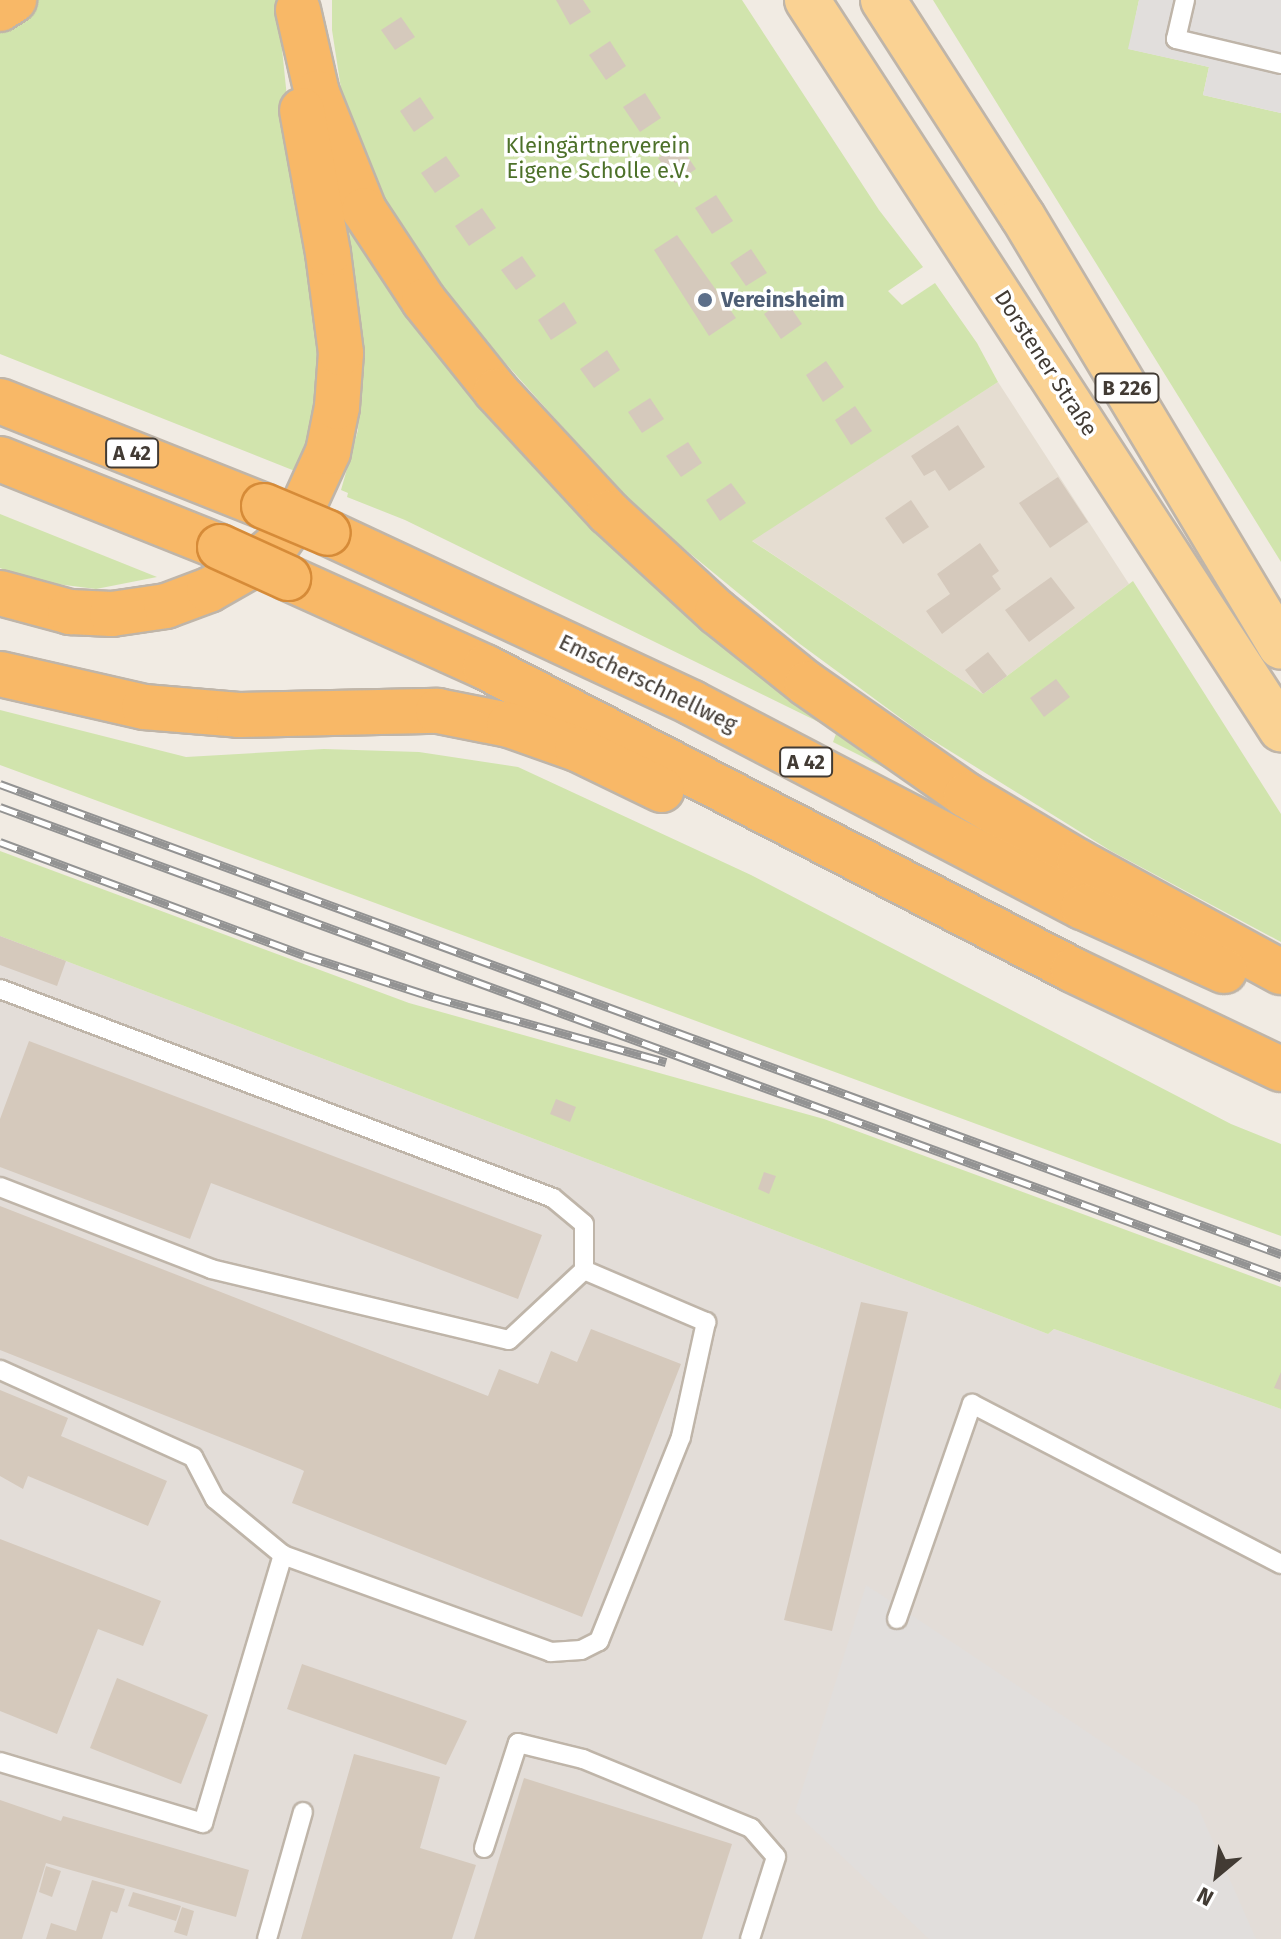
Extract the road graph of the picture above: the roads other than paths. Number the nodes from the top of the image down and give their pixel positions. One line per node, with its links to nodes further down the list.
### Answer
1 (14, 0): 6 (highway)
2 (807, 0): 13 (main road, Dorstener Straße / B 226)
3 (883, 0): 11 (main road, B 226)
4 (1185, 0): 7 (lane)
5 (298, 5): 10 (highway); 15 (highway)
6 (0, 9)
7 (1281, 64)
8 (0, 401): 17 (highway, Emscherschnellweg / A 42, bridge)
9 (0, 459): 14 (highway, A 42, bridge)
10 (0, 593)
11 (1281, 647)
12 (0, 674): 14 (highway)
13 (1281, 729)
14 (938, 899): 18 (highway, A 42)
15 (1281, 972)
16 (0, 989): 20 (lane)
17 (1281, 997)
18 (1281, 1069)
19 (0, 1187): 20 (lane)
20 (584, 1270): 22 (lane)
21 (0, 1370): 22 (lane)
22 (283, 1555): 25 (lane)
23 (1281, 1564): 24 (lane)
24 (897, 1619)
25 (0, 1762)
26 (303, 1812): 28 (lane)
27 (484, 1848): 29 (lane)
28 (267, 1939)
29 (750, 1939)

